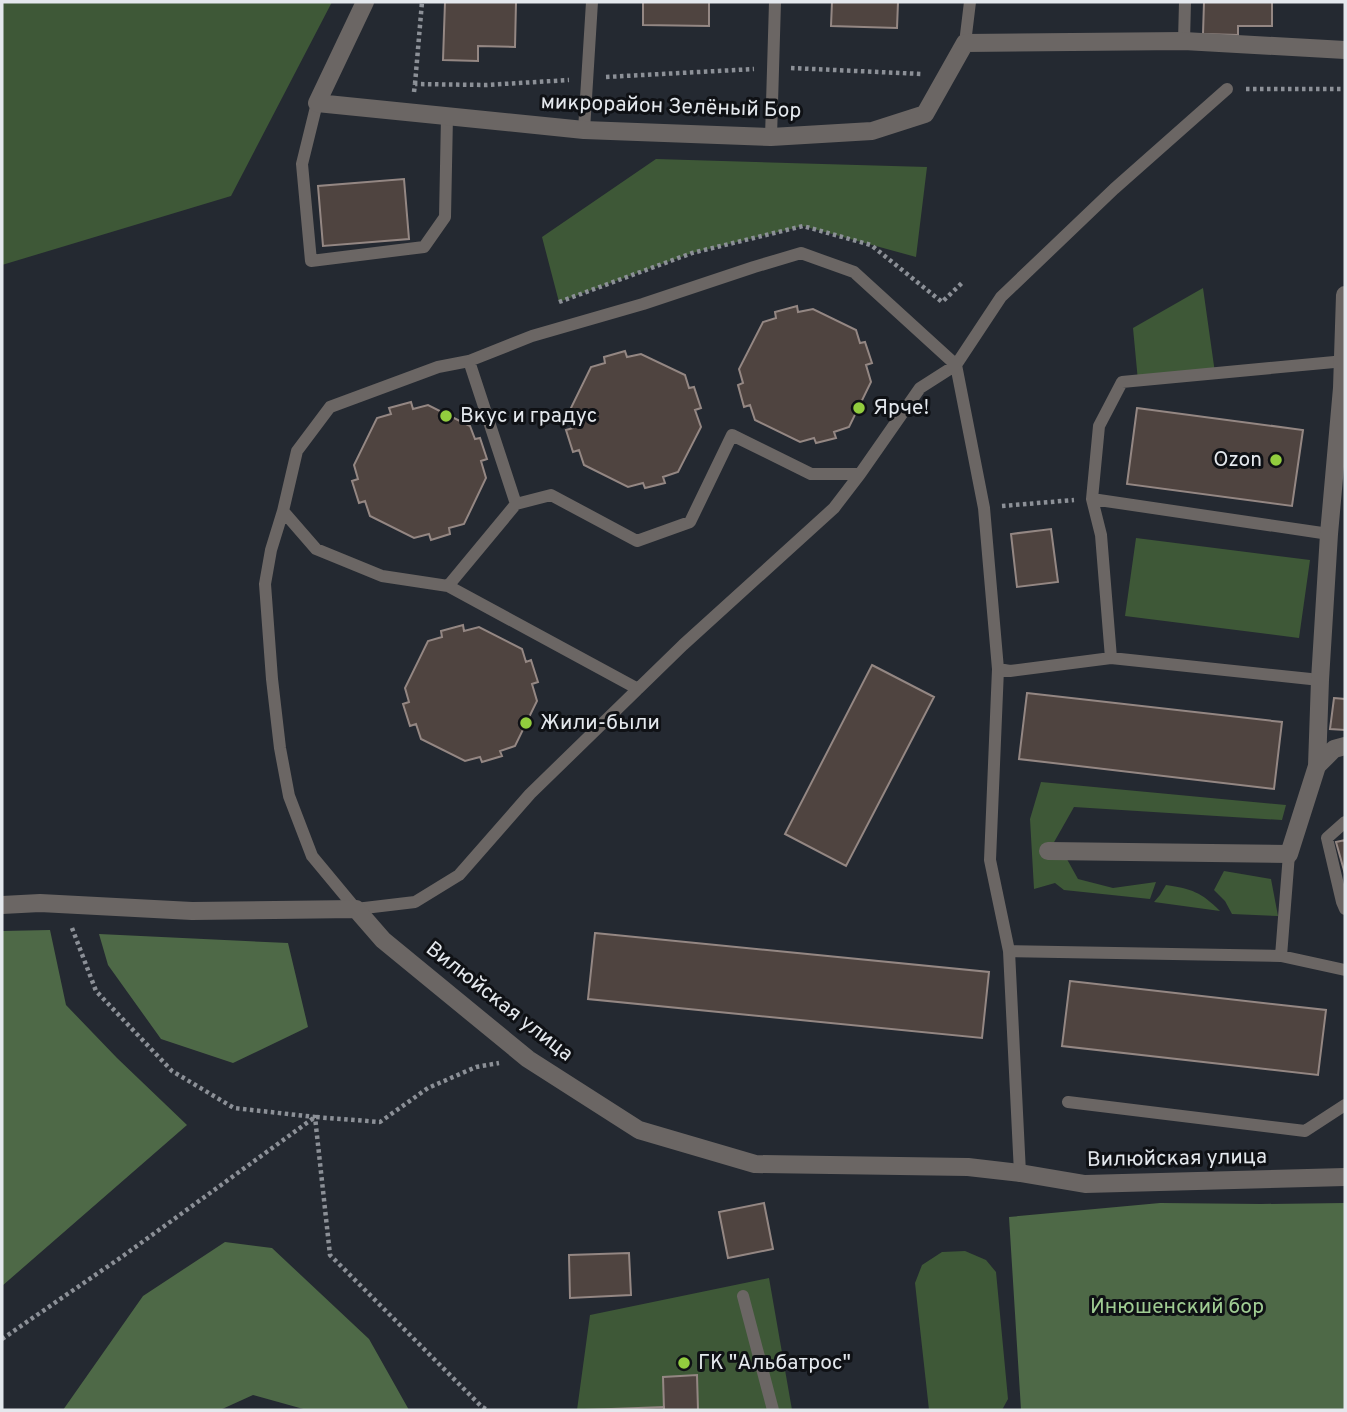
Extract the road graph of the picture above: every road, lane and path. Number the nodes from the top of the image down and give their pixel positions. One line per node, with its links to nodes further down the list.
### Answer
1 (365, 2): 16 (street)
2 (422, 2): 13 (path)
3 (592, 2): 12 (lane)
4 (775, 2): 10 (lane)
5 (970, 2): 8 (lane)
6 (1185, 2): 7 (lane)
7 (1184, 41): 8 (street); 9 (street)
8 (965, 43): 11 (street, микрорайон Зелёный Бор)
9 (1345, 50)
10 (773, 68): 11 (path); 12 (path); 20 (lane)
11 (947, 75): 20 (street, микрорайон Зелёный Бор)
12 (588, 78): 13 (path); 19 (lane)
13 (415, 84): 17 (path)
14 (1227, 89): 15 (path); 26 (lane)
15 (1345, 89)
16 (317, 103): 17 (street, микрорайон Зелёный Бор); 18 (lane)
17 (413, 113): 18 (street, микрорайон Зелёный Бор)
18 (447, 116): 19 (street, микрорайон Зелёный Бор)
19 (584, 130): 20 (street, микрорайон Зелёный Бор)
20 (771, 136)
21 (962, 283): 23 (path)
22 (1345, 295): 25 (street)
23 (942, 302)
24 (469, 361): 26 (lane); 29 (lane); 31 (lane)
25 (1344, 361): 28 (lane); 32 (street)
26 (956, 365): 27 (lane); 30 (lane)
27 (860, 474): 29 (lane); 37 (lane)
28 (1092, 499): 30 (path); 32 (lane); 34 (lane)
29 (516, 504): 33 (lane)
30 (984, 508): 35 (lane)
31 (283, 510): 33 (lane); 45 (lane)
32 (1329, 534): 36 (street)
33 (448, 586): 37 (lane)
34 (1111, 658): 35 (lane); 36 (lane)
35 (998, 668): 47 (lane)
36 (1320, 680): 39 (street)
37 (638, 689): 45 (lane)
38 (1345, 747): 39 (street)
39 (1317, 766): 42 (street)
40 (1345, 822): 46 (lane)
41 (1048, 852): 42 (street)
42 (1289, 854): 48 (lane)
43 (2, 905): 44 (street)
44 (64, 905): 45 (street); 53 (path)
45 (356, 909): 50 (street, Вилюйская улица)
46 (1345, 909)
47 (1009, 951): 48 (lane); 54 (lane)
48 (1281, 956): 49 (lane)
49 (1345, 970)
50 (528, 1059): 53 (path); 54 (street, Вилюйская улица)
51 (1068, 1102): 52 (lane)
52 (1345, 1105)
53 (315, 1117): 57 (path); 58 (path)
54 (1020, 1173): 55 (street, Вилюйская улица)
55 (1345, 1177)
56 (743, 1296): 59 (lane)
57 (2, 1339)
58 (488, 1410)
59 (772, 1410)

